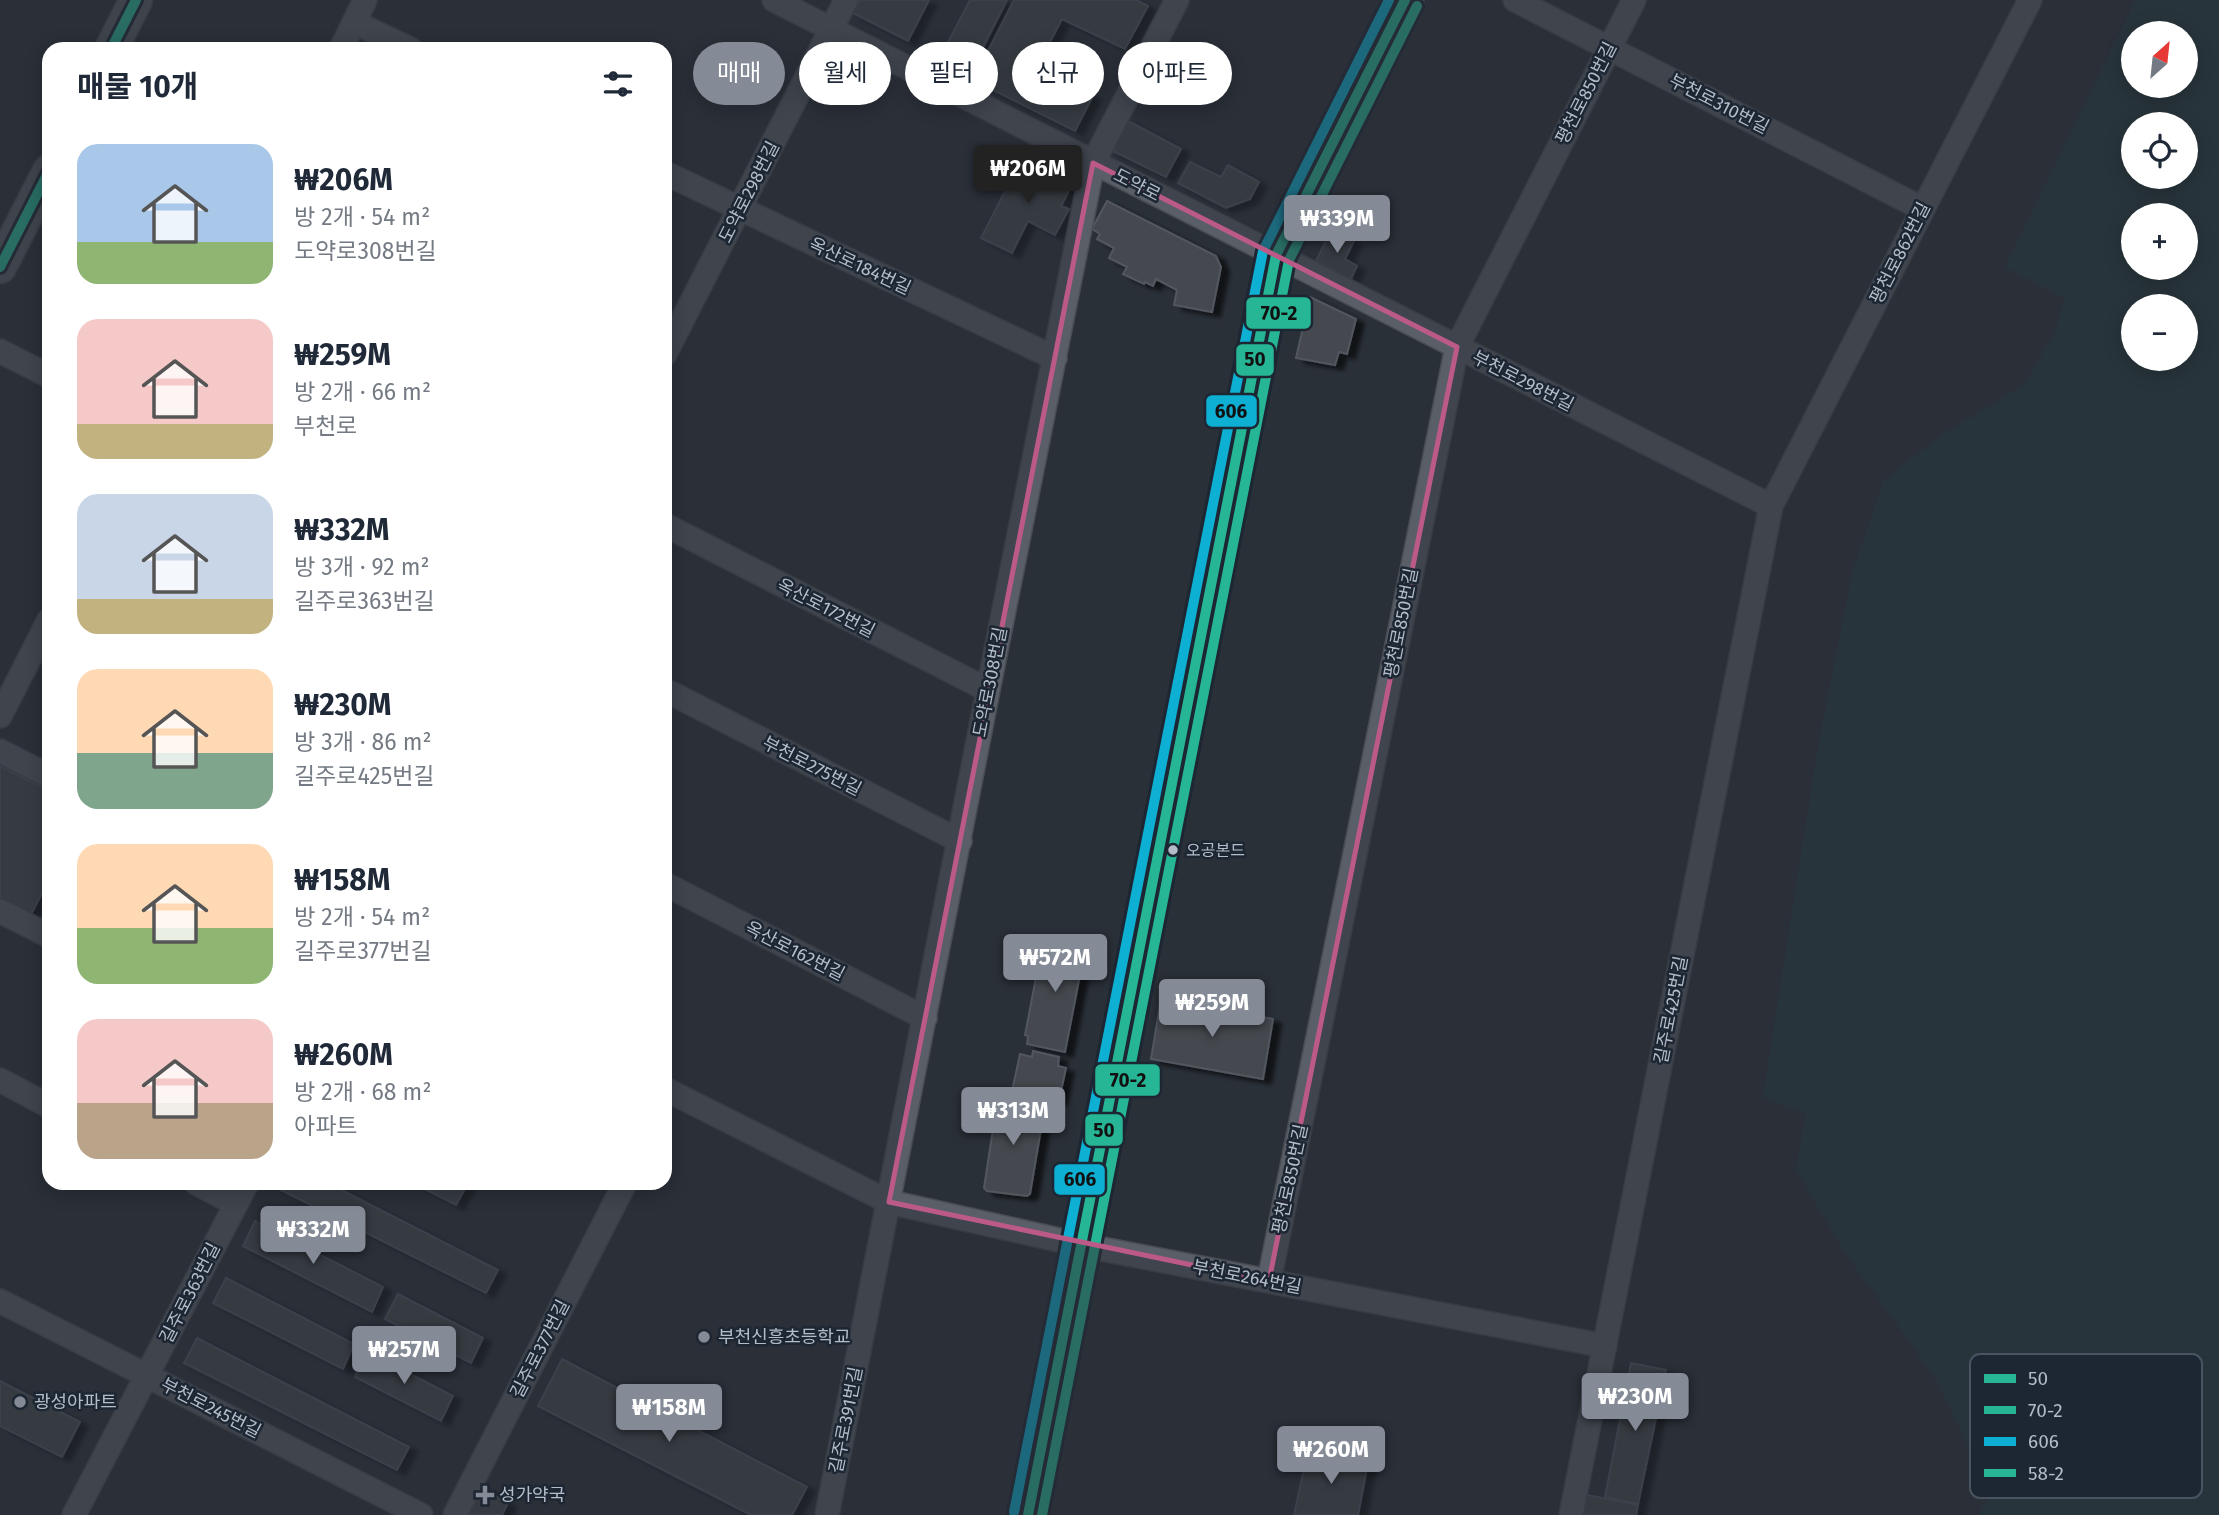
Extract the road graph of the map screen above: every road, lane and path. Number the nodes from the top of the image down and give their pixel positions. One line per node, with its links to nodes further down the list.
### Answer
1 (136, 0): 12 (street)
2 (365, 0): 10 (street)
3 (775, 0): 11 (street, 도약로)
4 (846, 0): 11 (street, 도약로298번길)
5 (1177, 0): 16 (street, 도약로308번길)
6 (1405, 0): 21 (main road)
7 (1515, 0): 15 (street, 부천로310번길)
8 (1634, 0): 15 (street, 평천로850번길)
9 (2030, 0): 20 (street, 평천로862번길)
10 (354, 22): 13 (street); 14 (street)
11 (831, 29): 16 (street, 도약로); 19 (street, 도약로298번길)
12 (115, 42)
13 (344, 42)
14 (395, 42)
15 (1609, 48): 20 (street, 부천로310번길); 24 (street, 평천로850번길)
16 (1093, 163): 21 (street, 도약로); 26 (street, 도약로308번길)
17 (672, 176): 19 (street, 옥산로184번길)
18 (42, 185): 22 (street)
19 (741, 209): 23 (street, 도약로298번길); 26 (street, 옥산로184번길)
20 (1923, 209): 28 (street, 평천로862번길)
21 (1276, 255): 24 (street, 부천로298번길); 49 (main road)
22 (0, 267)
23 (672, 341)
24 (1457, 347): 28 (street, 부천로298번길); 50 (street, 평천로850번길)
25 (0, 351): 27 (street)
26 (1055, 358): 31 (street, 도약로308번길)
27 (42, 372)
28 (1771, 506): 52 (street, 길주로425번길)
29 (672, 529): 31 (street, 옥산로172번길)
30 (42, 634): 33 (street)
31 (988, 690): 36 (street, 도약로308번길)
32 (672, 694): 36 (street, 부천로275번길)
33 (0, 716)
34 (0, 751): 35 (street)
35 (42, 772)
36 (960, 841): 40 (street, 도약로308번길)
37 (672, 888): 40 (street, 옥산로162번길)
38 (0, 911): 39 (street)
39 (42, 932)
40 (925, 1018): 47 (street, 도약로308번길)
41 (0, 1080): 43 (street)
42 (672, 1097): 47 (street, 부천로264번길)
43 (42, 1102)
44 (209, 1190): 48 (street)
45 (243, 1190): 48 (street, 길주로363번길)
46 (621, 1190): 56 (street, 길주로377번길)
47 (889, 1202): 49 (street, 부천로264번길); 57 (street, 길주로391번길)
48 (236, 1204): 53 (street, 길주로363번길)
49 (1082, 1245): 50 (street, 부천로264번길); 58 (main road)
50 (1269, 1281): 52 (street, 부천로264번길)
51 (0, 1301): 53 (street, 부천로245번길)
52 (1605, 1346): 59 (street, 길주로425번길)
53 (147, 1376): 54 (street, 길주로363번길); 55 (street, 부천로245번길)
54 (74, 1515)
55 (421, 1515)
56 (455, 1515)
57 (827, 1515)
58 (1028, 1515)
59 (1571, 1515)

